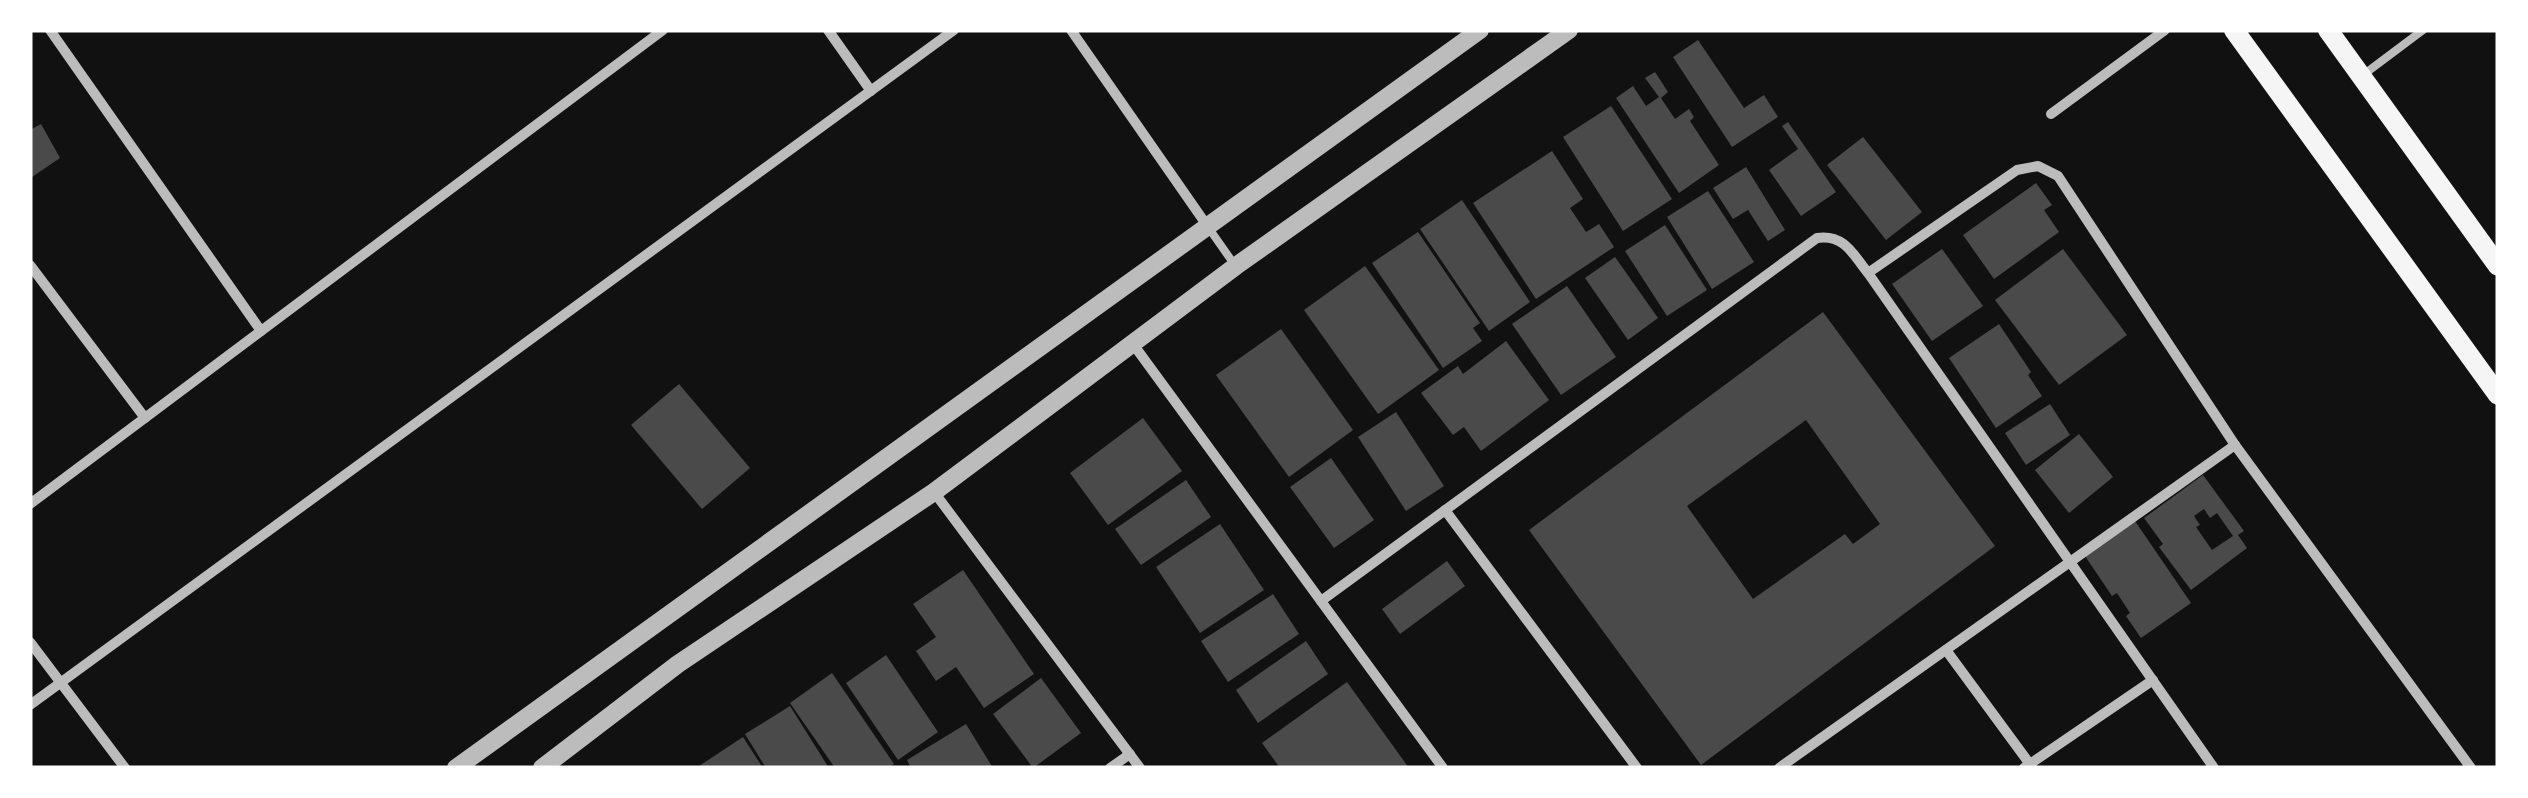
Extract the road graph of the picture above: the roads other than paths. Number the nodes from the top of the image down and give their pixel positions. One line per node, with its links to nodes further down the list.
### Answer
1 (50, 30): 20 (street)
2 (663, 30): 20 (street)
3 (828, 30): 13 (street)
4 (954, 30): 13 (street)
5 (1071, 30): 15 (street)
6 (1480, 30): 15 (street)
7 (1569, 30): 17 (street)
8 (2165, 30): 14 (street)
9 (2234, 30): 22 (main road)
10 (2328, 30): 12 (main road)
11 (2423, 30): 12 (lane)
12 (2362, 76): 18 (main road)
13 (871, 90): 33 (street)
14 (2051, 114)
15 (1208, 227): 17 (lane); 39 (street)
16 (30, 266): 23 (street)
17 (1236, 266): 21 (street)
18 (2498, 266)
19 (1868, 273): 24 (street); 27 (street); 28 (street)
20 (261, 331): 23 (street)
21 (1134, 344): 25 (street); 29 (street)
22 (2497, 391)
23 (145, 418): 26 (street)
24 (2235, 445): 28 (street); 46 (street)
25 (934, 492): 35 (street); 40 (street)
26 (30, 504)
27 (1445, 510): 29 (street); 44 (street)
28 (2070, 562): 31 (street); 32 (street)
29 (1321, 601): 43 (street)
30 (30, 642): 33 (street)
31 (1946, 650): 36 (street); 37 (street)
32 (2153, 680): 37 (street); 45 (street)
33 (60, 683): 34 (street); 38 (street)
34 (30, 705)
35 (1130, 754): 41 (street); 42 (street)
36 (1782, 767)
37 (2029, 767)
38 (125, 768)
39 (456, 768)
40 (542, 768)
41 (1110, 768)
42 (1140, 768)
43 (1443, 768)
44 (1636, 768)
45 (2214, 768)
46 (2471, 768)

